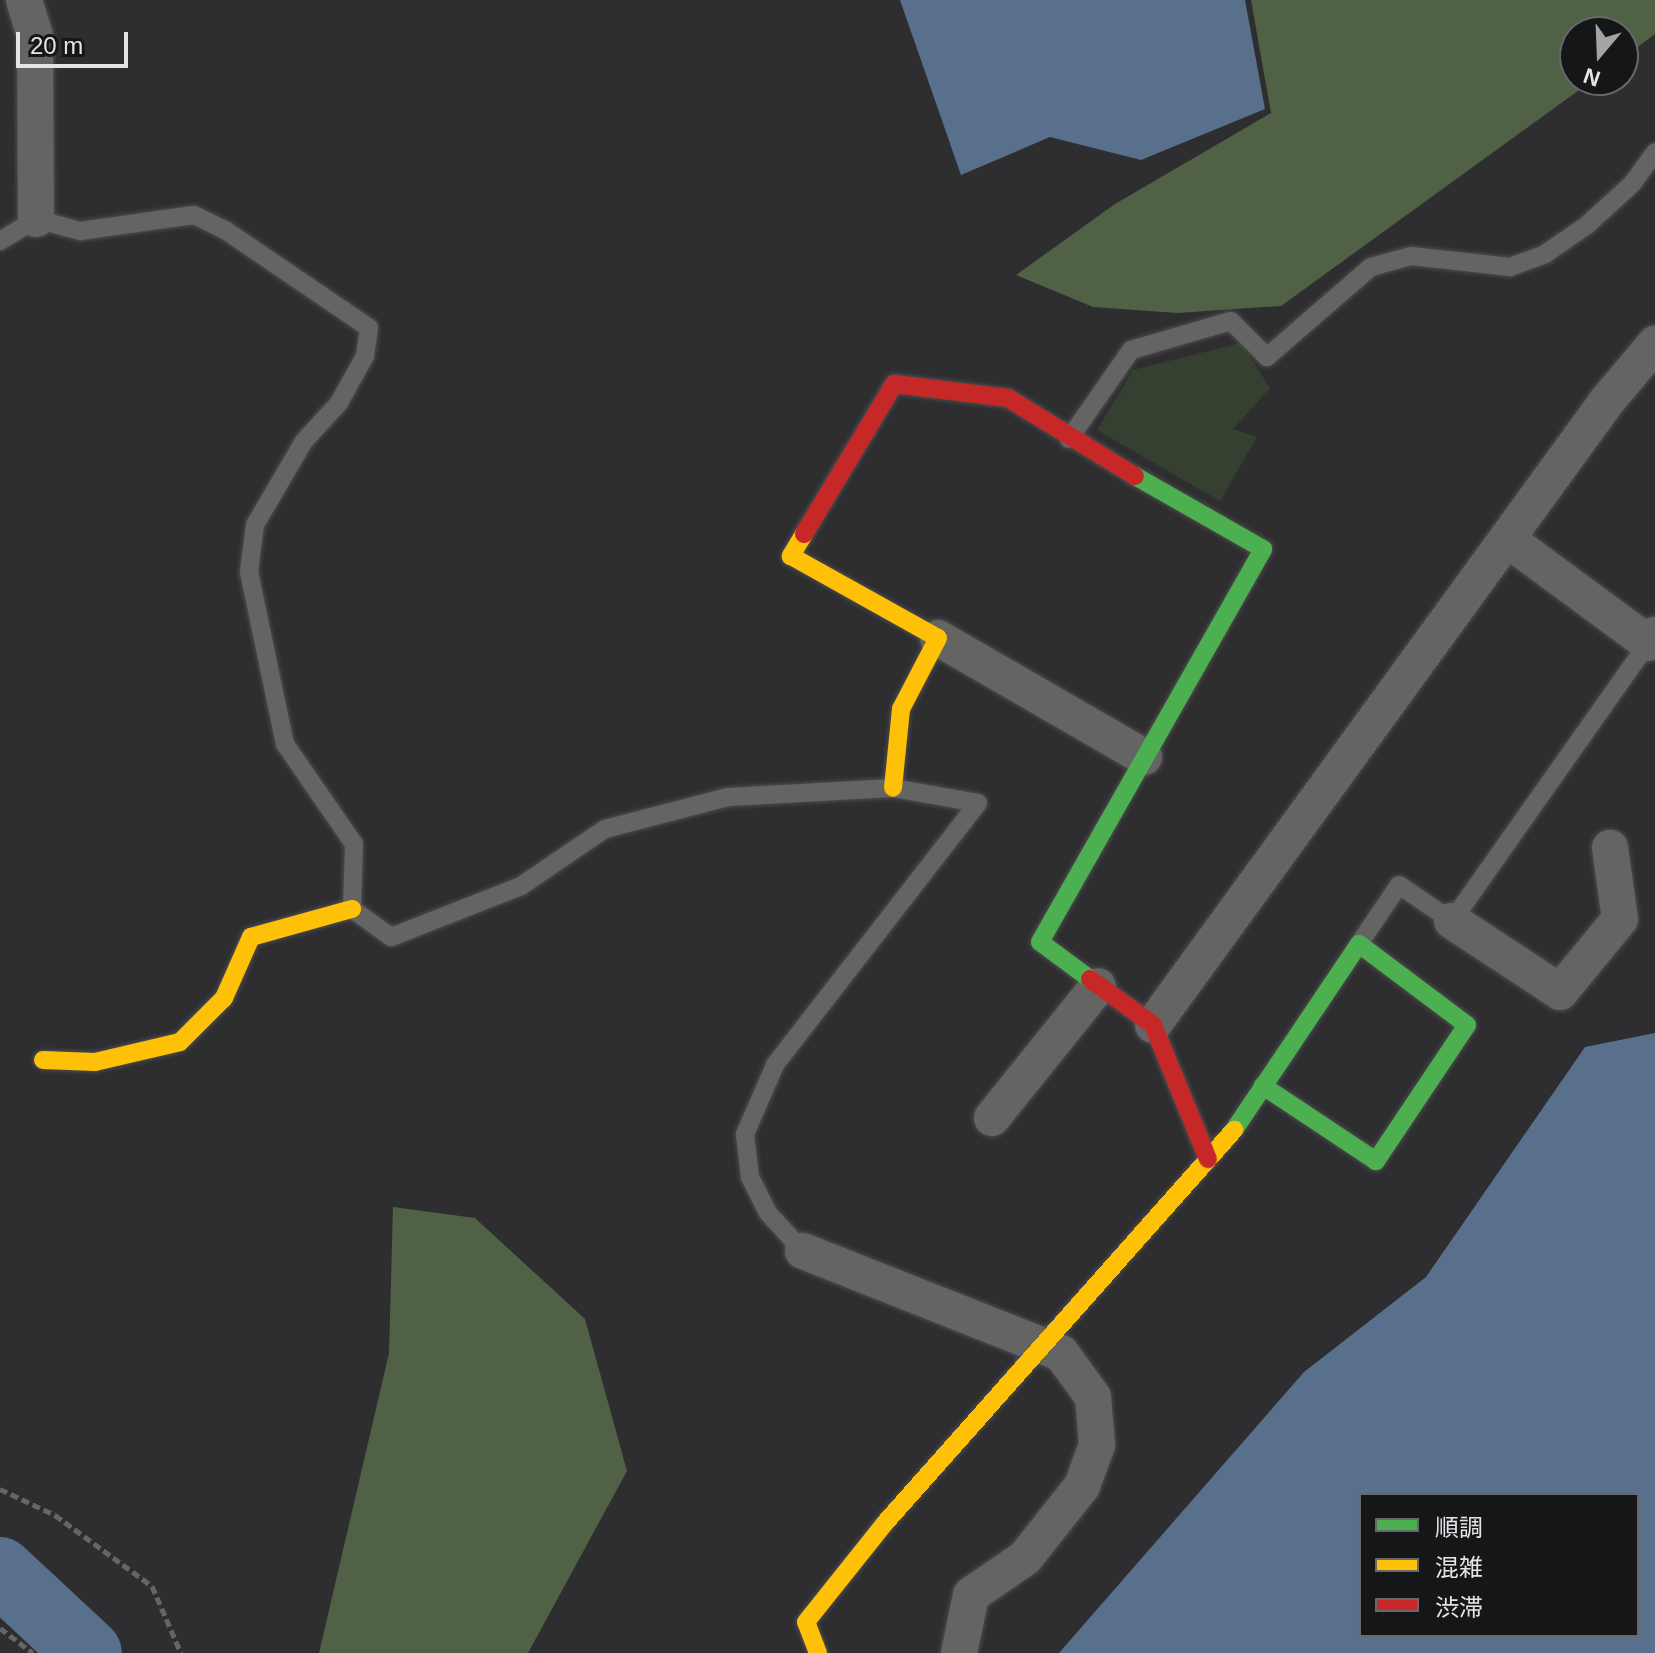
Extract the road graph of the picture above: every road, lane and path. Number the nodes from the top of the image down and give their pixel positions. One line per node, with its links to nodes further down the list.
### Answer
1 (24, 0): 3 (street)
2 (1655, 152): 6 (lane)
3 (36, 219): 4 (lane); 13 (lane)
4 (0, 241)
5 (1655, 344): 7 (street)
6 (1069, 439): 8 (street); 10 (street)
7 (1507, 539): 9 (street); 17 (street)
8 (938, 638): 10 (street); 11 (street)
9 (1651, 639): 14 (lane)
10 (1144, 757): 16 (street)
11 (893, 788): 13 (lane); 22 (lane)
12 (1610, 848): 14 (street)
13 (352, 909): 18 (street)
14 (1452, 921): 15 (lane)
15 (1359, 944): 19 (street); 19 (street)
16 (1098, 986): 17 (street); 20 (street)
17 (1153, 1025): 21 (street)
18 (43, 1060)
19 (1263, 1086): 21 (street)
20 (992, 1118)
21 (1208, 1159): 23 (street)
22 (803, 1251): 23 (street)
23 (1044, 1346): 28 (street); 29 (street)
24 (0, 1489): 27 (path)
25 (0, 1628): 26 (path)
26 (33, 1653)
27 (181, 1653)
28 (818, 1653)
29 (959, 1653)

